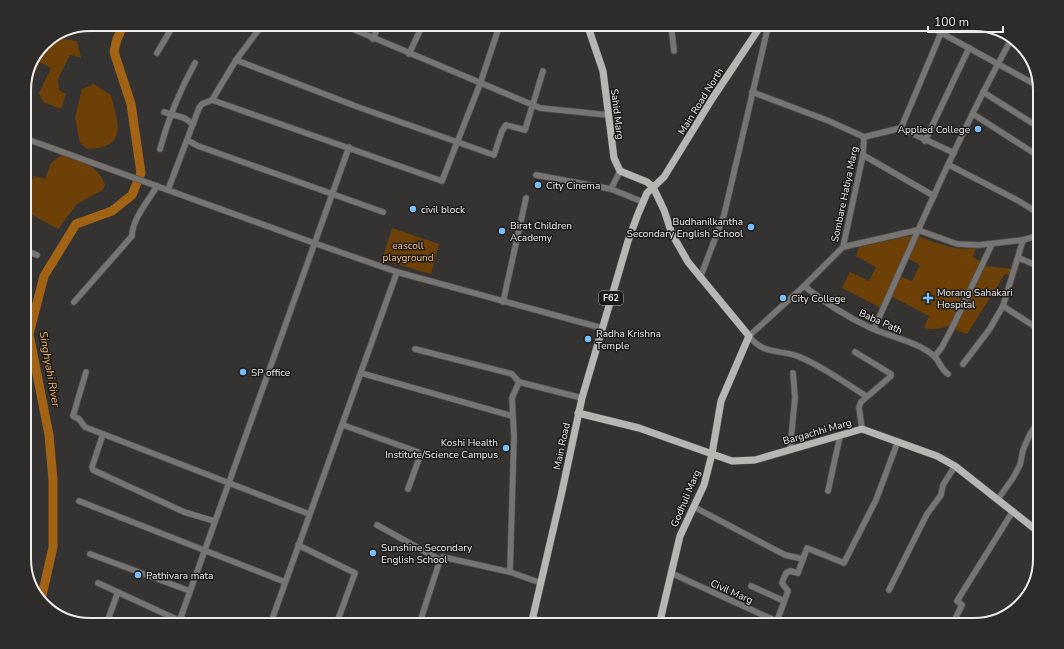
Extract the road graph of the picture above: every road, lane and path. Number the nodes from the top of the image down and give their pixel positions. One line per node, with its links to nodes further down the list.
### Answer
1 (170, 31): 17 (street)
2 (258, 31): 19 (street)
3 (358, 31): 13 (street)
4 (376, 31): 13 (street)
5 (420, 31): 18 (street)
6 (498, 31): 24 (street)
7 (589, 31): 32 (main road, Sahid Marg)
8 (672, 31): 16 (street)
9 (758, 31): 50 (main road, Main Road North / F62)
10 (766, 31): 25 (street)
11 (937, 31): 12 (street)
12 (941, 33): 15 (street); 35 (street)
13 (374, 38): 18 (street)
14 (1009, 43): 21 (street)
15 (968, 48): 21 (street); 40 (street)
16 (674, 52)
17 (157, 53)
18 (409, 54): 24 (street)
19 (236, 60): 27 (street); 39 (street)
20 (195, 63): 30 (street)
21 (998, 64): 23 (street); 26 (street)
22 (543, 71): 28 (street)
23 (1033, 83)
24 (480, 84): 28 (street); 39 (street)
25 (752, 92): 36 (street, Sombare Hatiya Marg); 70 (street)
26 (983, 92): 31 (street); 34 (street)
27 (212, 100): 33 (street); 41 (street)
28 (532, 106): 32 (street); 39 (street)
29 (164, 112): 30 (street)
30 (173, 114): 33 (street); 42 (street)
31 (973, 114): 43 (street); 44 (street)
32 (608, 115): 47 (main road, Sahid Marg)
33 (193, 124): 37 (street)
34 (1033, 124)
35 (901, 128): 36 (street); 40 (street)
36 (864, 137): 45 (street, Sombare Hatiya Marg)
37 (187, 140): 52 (street); 53 (street)
38 (31, 141): 49 (street)
39 (457, 141): 41 (street)
40 (925, 141): 43 (street)
41 (349, 147): 53 (street)
42 (160, 149)
43 (954, 153): 46 (street)
44 (1033, 153)
45 (863, 155): 54 (street); 64 (street, Sombare Hatiya Marg)
46 (949, 165): 54 (street); 57 (street)
47 (620, 171): 50 (main road); 51 (street)
48 (536, 175): 51 (street)
49 (155, 186): 52 (street); 72 (street)
50 (653, 187): 56 (main road, F62); 70 (main road)
51 (611, 189): 56 (street)
52 (168, 190): 62 (street)
53 (332, 194): 58 (street); 62 (street)
54 (934, 196): 59 (street)
55 (526, 198): 73 (street)
56 (644, 202): 76 (main road, F62)
57 (1033, 210)
58 (383, 212)
59 (918, 230): 63 (street); 64 (street); 77 (street)
60 (1033, 238): 61 (street)
61 (1024, 240): 63 (street); 67 (street)
62 (314, 243): 69 (street); 101 (street)
63 (992, 244): 81 (street)
64 (843, 247): 71 (street, Sombare Hatiya Marg)
65 (31, 253): 66 (street)
66 (37, 255)
67 (1019, 258): 68 (street); 74 (street)
68 (1033, 264)
69 (397, 272): 73 (street); 84 (street)
70 (700, 278): 78 (main road)
71 (804, 286): 77 (street, Baba Path); 78 (street, Sombare Hatiya Marg)
72 (74, 302)
73 (503, 302): 76 (street)
74 (1003, 306): 75 (street); 82 (street)
75 (1033, 325)
76 (602, 328): 89 (main road, F62)
77 (874, 329): 81 (street, Baba Path)
78 (749, 336): 88 (street); 99 (main road, Godhuli Marg)
79 (415, 349): 87 (street)
80 (855, 352): 88 (street)
81 (935, 356): 86 (street, Baba Path)
82 (963, 364)
83 (86, 372): 95 (street)
84 (361, 373): 91 (street); 92 (street)
85 (793, 374): 98 (street)
86 (948, 374)
87 (519, 382): 89 (street); 91 (street)
88 (866, 396): 93 (street)
89 (582, 398): 90 (main road, F62)
90 (578, 413): 99 (main road, Bargachhi Marg); 120 (main road, Main Road / F62)
91 (512, 416): 117 (street)
92 (343, 425): 102 (street); 108 (street)
93 (862, 429): 96 (main road, Bargachhi Marg); 97 (main road, Bargachhi Marg)
94 (1033, 430): 104 (street)
95 (104, 434): 101 (street); 109 (street)
96 (840, 436): 98 (main road, Bargachhi Marg); 103 (street)
97 (898, 441): 100 (main road, Bargachhi Marg); 115 (street)
98 (790, 450): 99 (main road, Bargachhi Marg)
99 (712, 454): 106 (main road, Godhuli Marg)
100 (955, 466): 104 (main road, Bargachhi Marg); 123 (street)
101 (228, 481): 108 (street); 109 (street)
102 (408, 489)
103 (828, 491)
104 (998, 500): 107 (main road, Bargachhi Marg)
105 (79, 501): 113 (street)
106 (694, 507): 115 (street); 118 (main road, Godhuli Marg)
107 (1013, 511): 111 (main road, Bargachhi Marg); 137 (street)
108 (309, 514): 112 (street)
109 (214, 521): 113 (street)
110 (377, 525): 116 (street)
111 (1033, 527)
112 (298, 545): 119 (street); 131 (street)
113 (205, 549): 119 (street); 124 (street)
114 (90, 554): 124 (street)
115 (803, 559): 126 (street)
116 (440, 560): 117 (street); 132 (street)
117 (510, 572): 120 (street)
118 (671, 573): 134 (main road, Godhuli Marg); 135 (street, Civil Marg)
119 (285, 582): 130 (street)
120 (540, 582): 133 (main road, Main Road / F62)
121 (98, 583): 125 (street)
122 (751, 586): 126 (street)
123 (888, 590)
124 (190, 591): 129 (street)
125 (118, 592): 127 (street); 128 (street)
126 (784, 602): 136 (street)
127 (109, 618)
128 (171, 618)
129 (180, 618)
130 (272, 618)
131 (339, 618)
132 (420, 618)
133 (531, 618)
134 (661, 618)
135 (770, 618)
136 (778, 618)
137 (956, 618)

